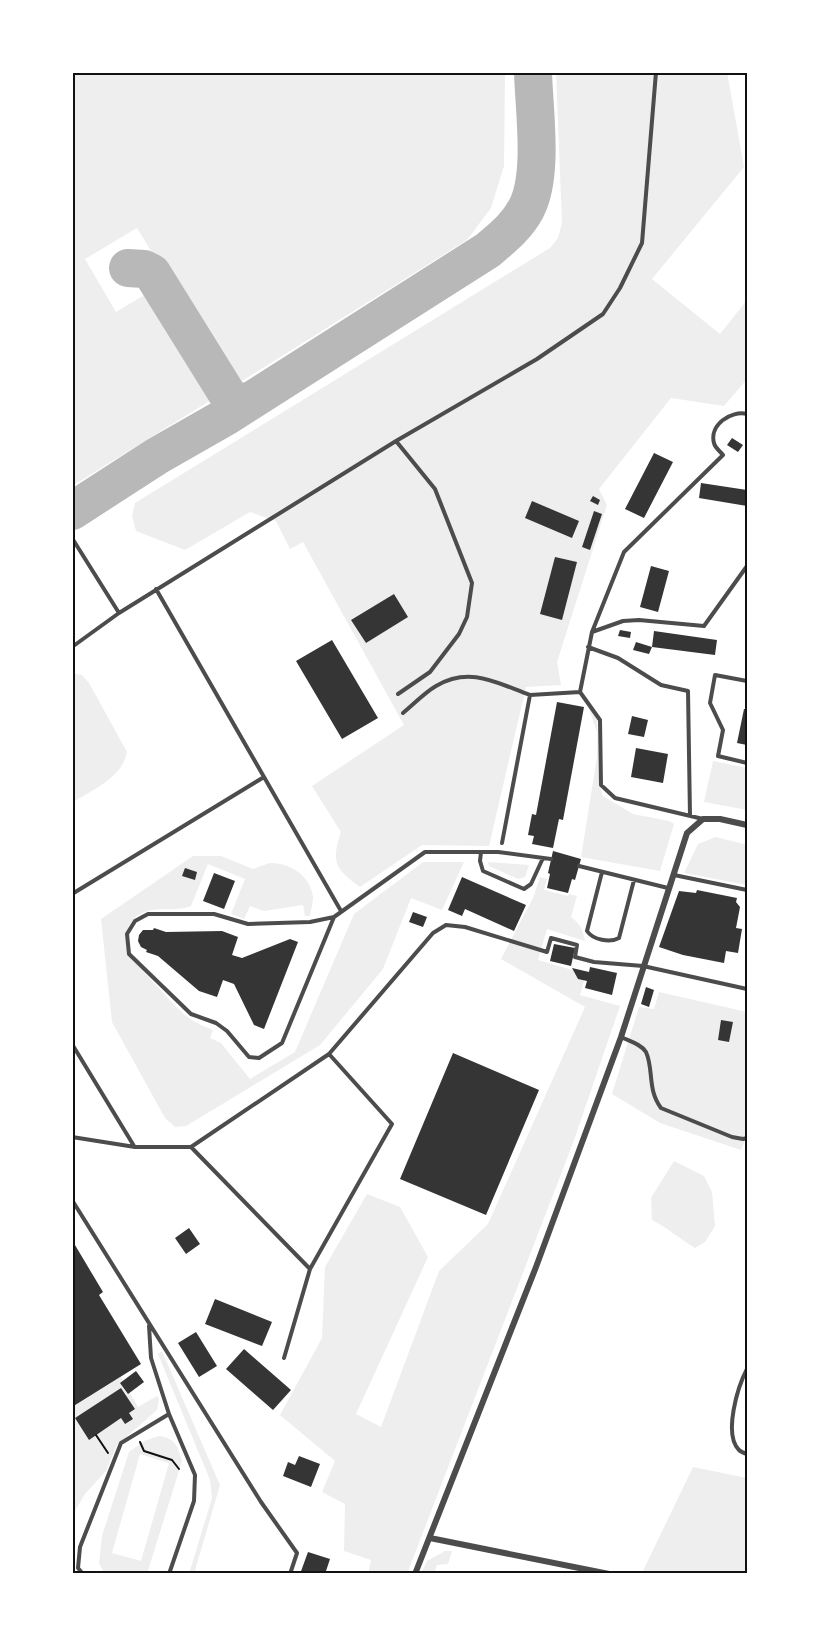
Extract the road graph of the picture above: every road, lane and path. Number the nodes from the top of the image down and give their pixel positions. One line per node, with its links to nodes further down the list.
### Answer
1 (656, 72): 3 (lane)
2 (747, 414): 8 (lane)
3 (396, 441): 6 (lane); 13 (lane)
4 (72, 538): 7 (lane)
5 (747, 566): 8 (lane)
6 (156, 590): 7 (lane); 17 (lane)
7 (119, 613): 9 (lane)
8 (592, 632): 10 (lane)
9 (72, 647)
10 (588, 647): 12 (lane); 18 (lane)
11 (747, 681): 16 (lane)
12 (580, 692): 14 (lane); 18 (lane)
13 (398, 694)
14 (530, 695): 15 (lane); 21 (lane)
15 (403, 713)
16 (747, 763)
17 (264, 777): 31 (lane); 32 (lane)
18 (690, 816): 19 (lane)
19 (703, 819): 20 (street); 27 (street)
20 (747, 825)
21 (502, 843)
22 (481, 852): 23 (lane); 23 (lane); 32 (lane)
23 (543, 858): 24 (lane)
24 (551, 859)
25 (579, 866): 26 (lane)
26 (602, 872): 28 (lane); 28 (lane)
27 (674, 874): 29 (street); 30 (lane)
28 (634, 880): 29 (lane)
29 (669, 888): 34 (street)
30 (747, 890)
31 (72, 894)
32 (341, 911): 33 (lane)
33 (334, 917): 33 (lane)
34 (643, 966): 36 (lane); 37 (street); 39 (lane)
35 (747, 982): 36 (lane)
36 (746, 989)
37 (621, 1037): 41 (lane); 55 (street)
38 (72, 1044): 42 (lane)
39 (329, 1054): 43 (lane); 45 (lane)
40 (72, 1137): 42 (lane)
41 (747, 1138)
42 (135, 1147): 43 (lane)
43 (191, 1147): 45 (lane)
44 (72, 1200): 46 (lane)
45 (310, 1269): 47 (lane)
46 (149, 1326): 49 (lane); 58 (lane)
47 (284, 1358)
48 (747, 1369): 52 (lane)
49 (169, 1414): 50 (lane); 57 (lane)
50 (138, 1433): 53 (lane); 54 (path)
51 (96, 1435): 53 (path)
52 (747, 1455)
53 (114, 1461): 56 (lane)
54 (179, 1469)
55 (430, 1538): 59 (street); 60 (street)
56 (83, 1574)
57 (169, 1574)
58 (290, 1574)
59 (415, 1574)
60 (609, 1574)

